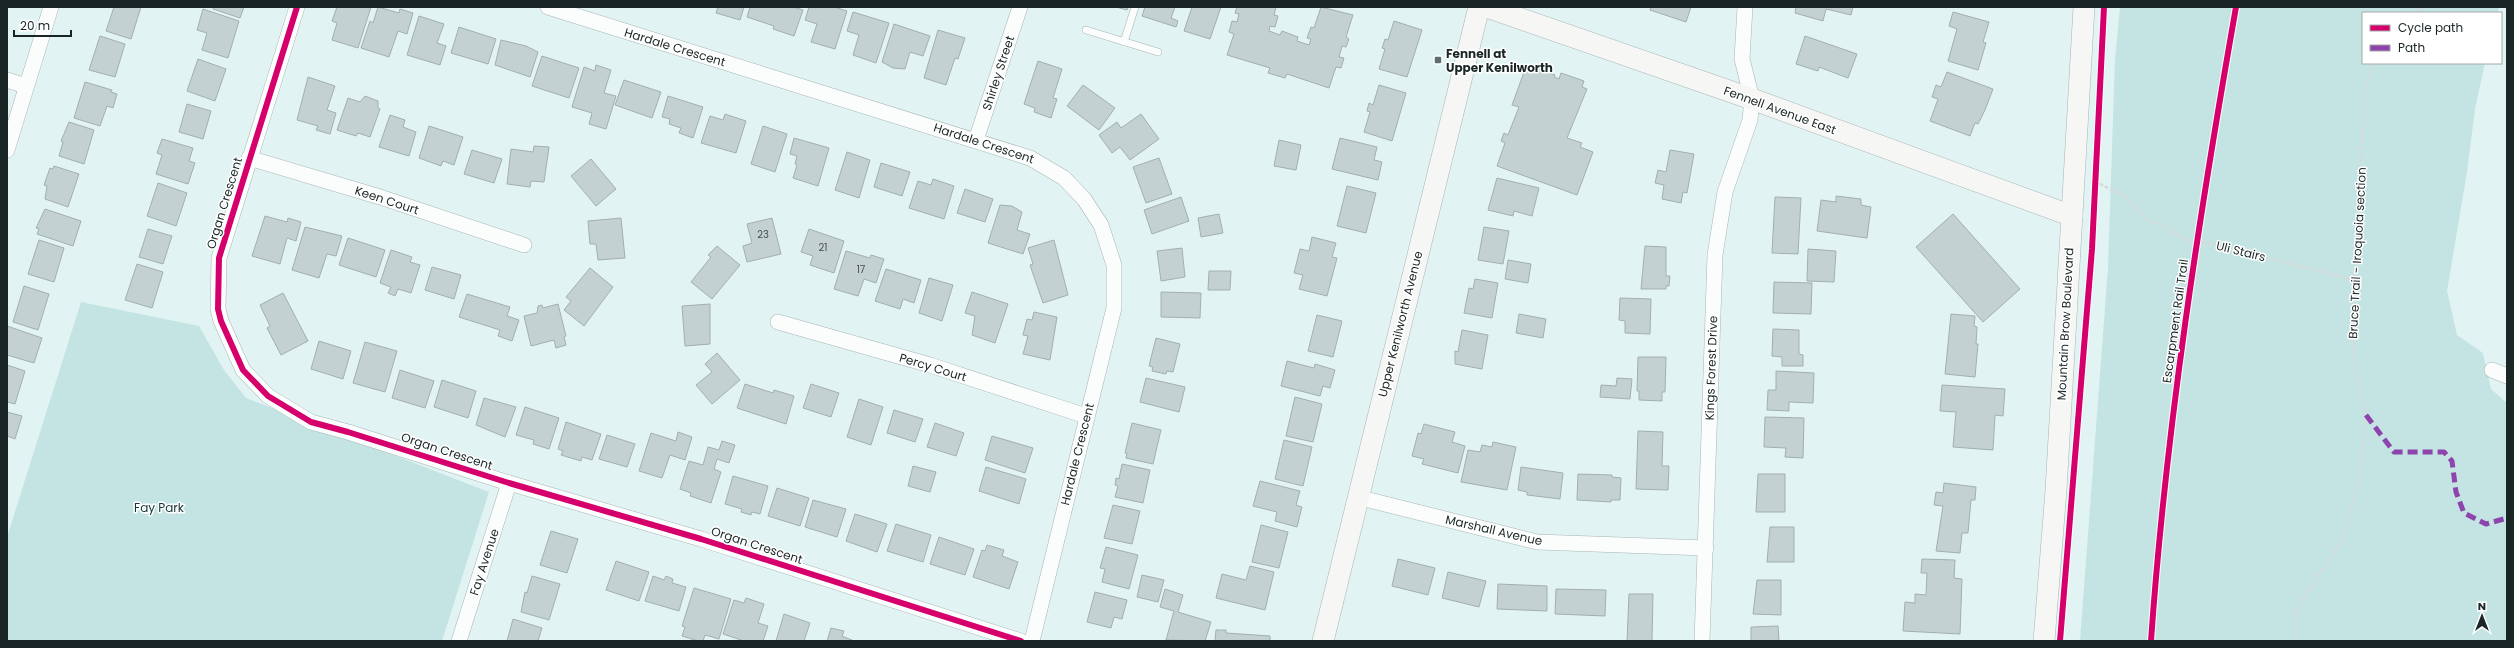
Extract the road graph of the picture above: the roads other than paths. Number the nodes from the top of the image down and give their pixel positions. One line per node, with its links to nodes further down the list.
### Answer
1 (51, 7): 14 (street)
2 (297, 7): 18 (street, Organ Crescent)
3 (548, 7): 16 (street, Hardale Crescent)
4 (1020, 7): 16 (street, Shirley Street)
5 (1135, 7): 11 (lane)
6 (1479, 7): 26 (main road, Upper Kenilworth Avenue)
7 (1487, 7): 15 (main road, Fennell Avenue East)
8 (1745, 7): 15 (street, Kings Forest Drive)
9 (2084, 7): 19 (main road, Mountain Brow Boulevard)
10 (1086, 30): 11 (lane)
11 (1124, 42): 12 (lane)
12 (1158, 52)
13 (7, 80): 14 (street)
14 (26, 86): 17 (street)
15 (1752, 99): 19 (main road, Fennell Avenue East); 27 (street, Kings Forest Drive)
16 (976, 140): 24 (street, Hardale Crescent)
17 (7, 150)
18 (248, 158): 20 (street, Keen Court); 25 (street, Organ Crescent)
19 (2072, 216): 33 (main road, Mountain Brow Boulevard)
20 (524, 245)
21 (778, 322): 24 (street, Percy Court)
22 (2492, 370): 23 (street)
23 (2507, 376)
24 (1086, 416): 30 (street, Hardale Crescent)
25 (509, 483): 28 (street, Fay Avenue); 29 (street, Organ Crescent)
26 (1357, 497): 27 (street, Marshall Avenue); 31 (main road, Upper Kenilworth Avenue)
27 (1706, 548): 32 (street, Kings Forest Drive)
28 (458, 641)
29 (1021, 641)
30 (1032, 641)
31 (1323, 641)
32 (1702, 641)
33 (2044, 641)

